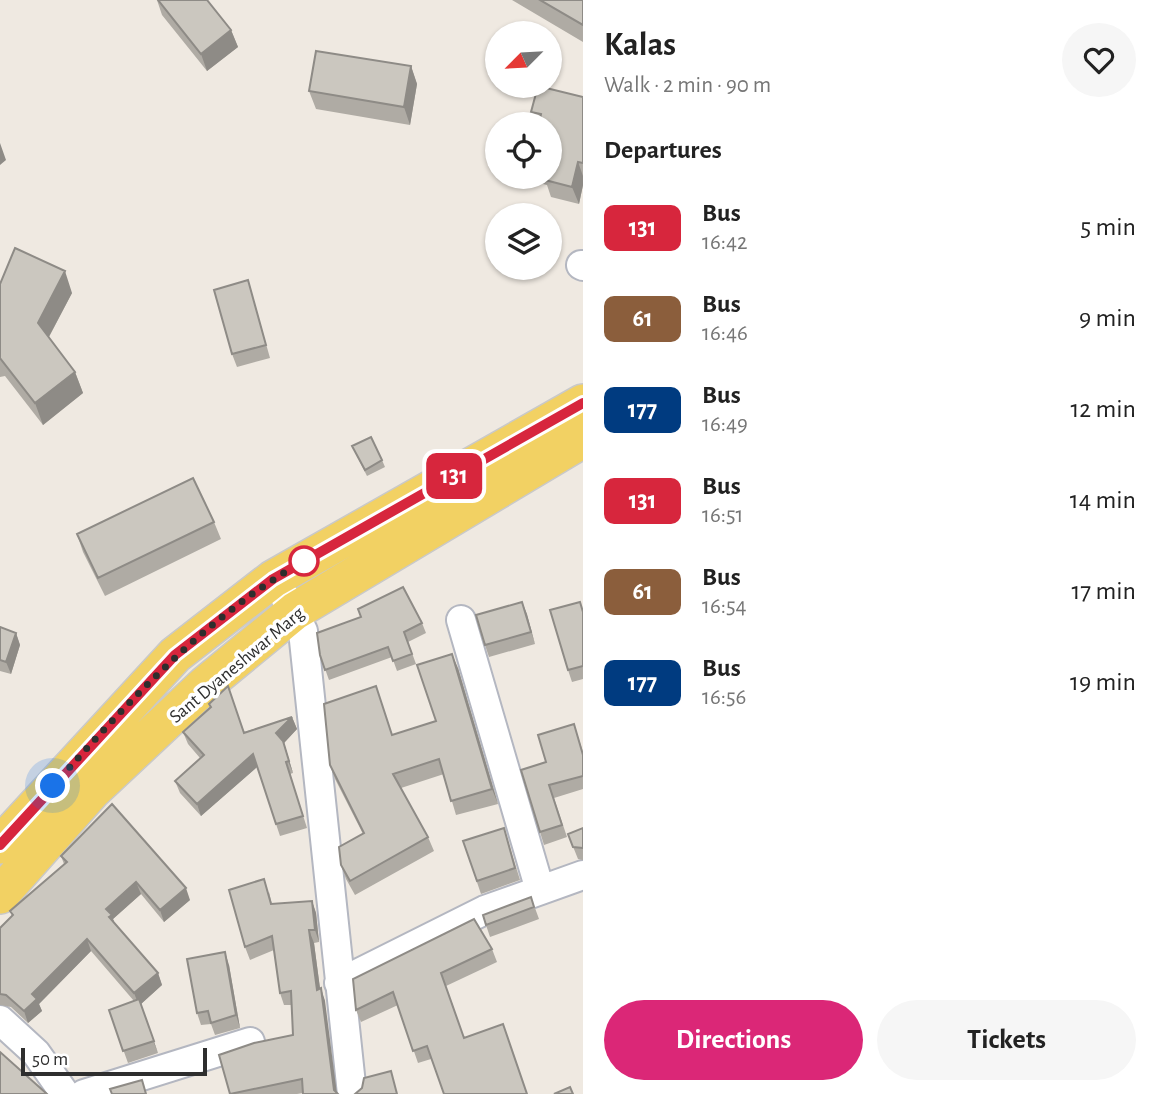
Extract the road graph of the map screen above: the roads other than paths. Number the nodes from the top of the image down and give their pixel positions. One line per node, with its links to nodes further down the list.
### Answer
1 (583, 403): 3 (main road)
2 (583, 439): 4 (main road, Sant Dyaneshwar Marg)
3 (273, 579): 4 (street); 6 (main road)
4 (295, 611): 9 (main road, Sant Dyaneshwar Marg); 10 (street)
5 (461, 620): 8 (street)
6 (0, 845)
7 (583, 876): 8 (street)
8 (540, 890): 10 (street)
9 (0, 895)
10 (339, 983): 15 (street)
11 (0, 1020): 13 (street)
12 (250, 1042): 14 (street)
13 (65, 1094)
14 (84, 1094)
15 (352, 1094)

